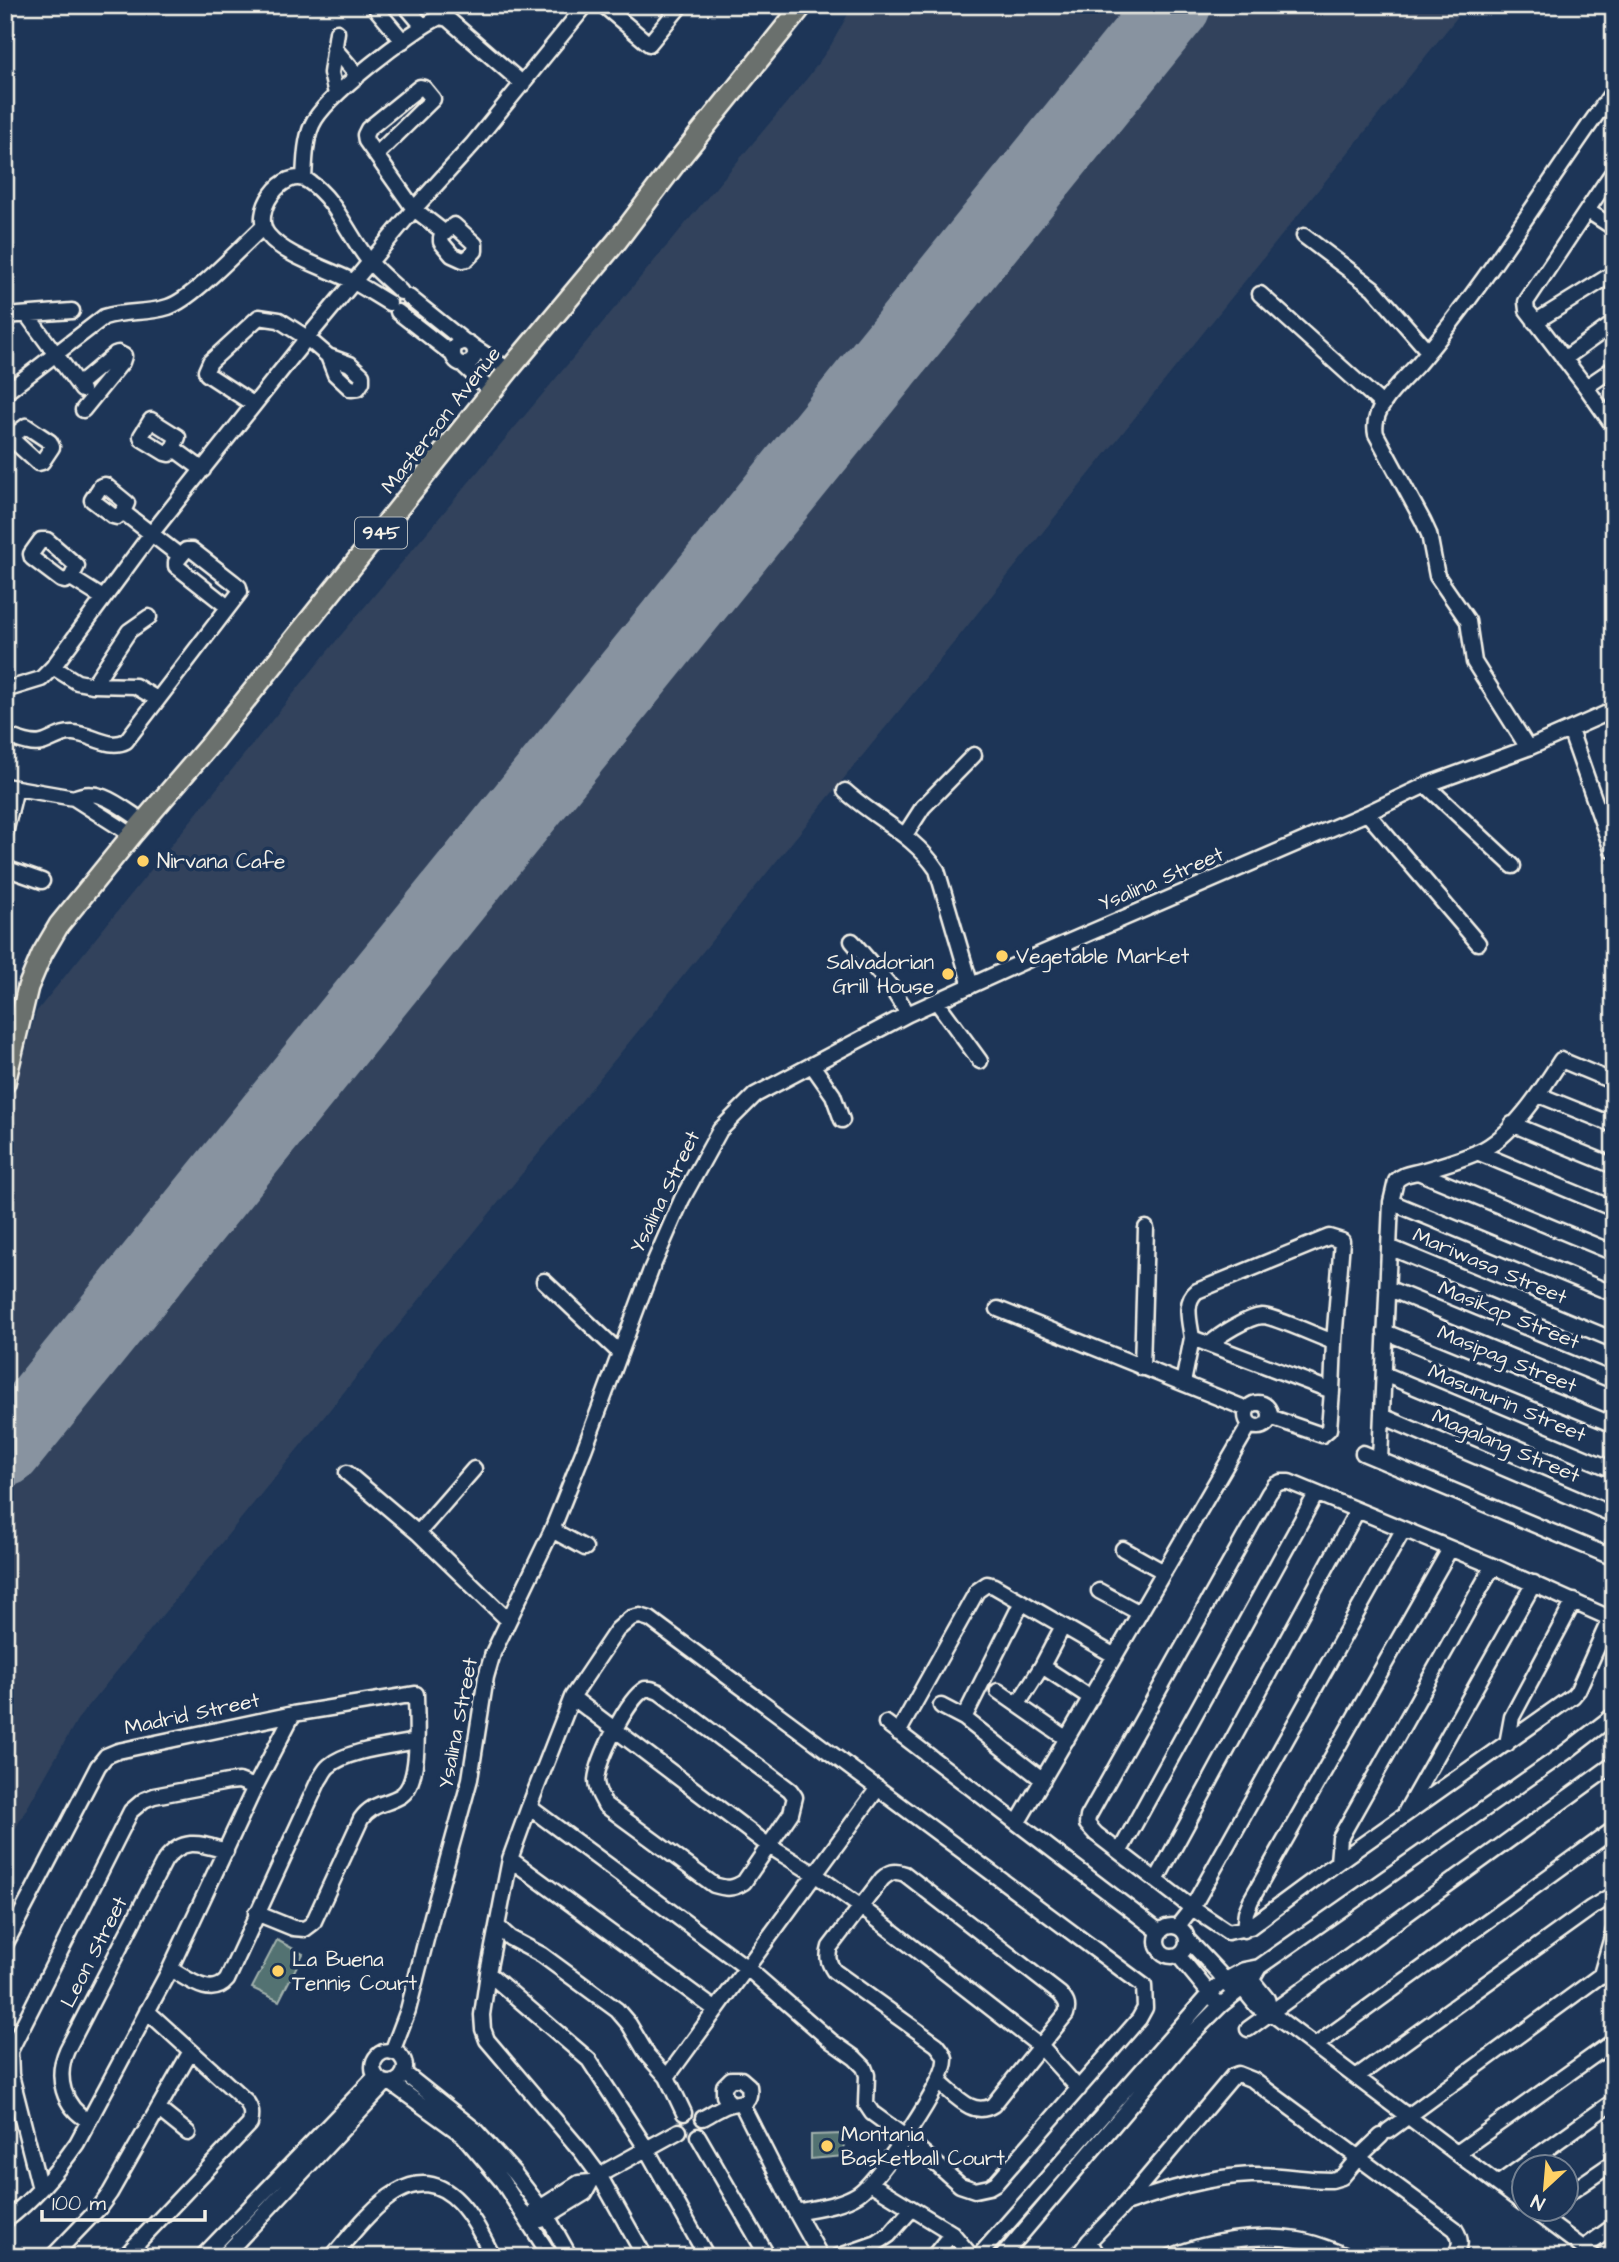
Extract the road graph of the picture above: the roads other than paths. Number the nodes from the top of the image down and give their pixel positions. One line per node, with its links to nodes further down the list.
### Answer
1 (377, 5): 9 (street)
2 (405, 5): 7 (street)
3 (586, 5): 12 (street)
4 (603, 5): 5 (street)
5 (681, 5)
6 (803, 5): 43 (main road, Masterson Avenue / 945)
7 (422, 25): 9 (street); 12 (street)
8 (337, 32): 10 (street)
9 (403, 41): 11 (street)
10 (334, 48): 11 (street); 14 (street)
11 (358, 76): 14 (street)
12 (523, 85): 18 (street)
13 (1614, 90): 37 (street)
14 (336, 94): 17 (street)
15 (377, 155): 15 (street); 18 (street)
16 (1614, 175): 19 (street)
17 (304, 179): 20 (street); 24 (street)
18 (414, 209): 22 (street); 24 (street)
19 (1588, 211): 21 (street); 33 (street)
20 (263, 227): 26 (street); 38 (street)
21 (1614, 228)
22 (445, 233)
23 (1304, 236): 37 (street)
24 (369, 262): 26 (street); 27 (street)
25 (1614, 273): 33 (street)
26 (353, 282): 29 (street); 35 (street)
27 (405, 294): 29 (street); 36 (street)
28 (1260, 294): 49 (street)
29 (394, 308): 40 (street)
30 (72, 311): 31 (street)
31 (27, 315): 32 (street); 38 (street)
32 (5, 316)
33 (1535, 322): 41 (street)
34 (1614, 323): 41 (street)
35 (307, 338): 39 (street); 48 (street); 48 (street)
36 (469, 344): 40 (street); 40 (street); 43 (street)
37 (1428, 351): 49 (street)
38 (54, 355): 44 (street); 47 (street)
39 (328, 356)
40 (457, 359): 46 (street)
41 (1564, 359): 45 (street)
42 (1614, 368): 45 (street)
43 (509, 370): 46 (main road, Masterson Avenue / 945)
44 (78, 385): 44 (street)
45 (1586, 387): 50 (street)
46 (492, 392): 76 (main road, Masterson Avenue / 945)
47 (5, 393)
48 (253, 404): 52 (street)
49 (1383, 405): 67 (street)
50 (1613, 424)
51 (173, 448): 52 (street)
52 (203, 470): 54 (street)
53 (123, 512): 54 (street)
54 (151, 534): 55 (street); 57 (street)
55 (180, 556): 58 (street); 58 (street)
56 (71, 578): 57 (street)
57 (103, 598): 60 (street)
58 (228, 607): 63 (street)
59 (149, 617): 61 (street)
60 (53, 667): 61 (street); 62 (street)
61 (93, 685): 63 (street)
62 (5, 690)
63 (158, 699): 66 (street)
64 (1614, 710): 65 (street, Ysalina Street)
65 (1570, 730): 67 (street, Ysalina Street); 79 (street)
66 (5, 736)
67 (1528, 748): 69 (street, Ysalina Street)
68 (974, 755): 78 (street)
69 (1426, 785): 74 (street, Ysalina Street); 80 (street)
70 (11, 787): 72 (street); 77 (street)
71 (845, 791): 78 (street)
72 (74, 798): 73 (street); 75 (street)
73 (112, 803): 75 (street); 76 (street)
74 (1367, 813): 84 (street); 85 (street, Ysalina Street)
75 (103, 817): 76 (street)
76 (137, 828): 91 (main road, Masterson Avenue / 945)
77 (5, 833)
78 (905, 835): 85 (street)
79 (1612, 850)
80 (1513, 866)
81 (5, 868): 82 (street)
82 (42, 881)
83 (852, 941): 87 (street)
84 (1478, 943)
85 (971, 986): 86 (street, Ysalina Street)
86 (937, 1002): 87 (street, Ysalina Street); 88 (street)
87 (908, 1014): 89 (street, Ysalina Street)
88 (980, 1061)
89 (812, 1065): 93 (street); 113 (street, Ysalina Street)
90 (1614, 1082): 92 (street)
91 (5, 1083)
92 (1539, 1095): 94 (street); 95 (street)
93 (842, 1120)
94 (1512, 1124): 96 (street); 97 (street)
95 (1614, 1125)
96 (1477, 1152): 98 (street); 100 (street)
97 (1614, 1166)
98 (1418, 1172): 99 (street); 103 (street)
99 (1391, 1202): 102 (street); 106 (street, Mariwasa Street)
100 (1614, 1209)
101 (1146, 1228): 114 (street)
102 (1389, 1247): 105 (street); 110 (street, Mariwasa Street)
103 (1614, 1252)
104 (544, 1281): 113 (street)
105 (1387, 1288): 108 (street); 116 (street, Masikap Street)
106 (1614, 1294)
107 (998, 1309): 114 (street)
108 (1385, 1332): 115 (street); 123 (street, Masipag Street)
109 (1192, 1338): 111 (street); 112 (street); 117 (street)
110 (1614, 1340)
111 (1334, 1342): 112 (street); 118 (street)
112 (1210, 1344): 118 (street)
113 (619, 1352): 132 (street, Ysalina Street)
114 (1142, 1368): 117 (street)
115 (1384, 1374): 120 (street); 127 (street, Masunurin Street)
116 (1614, 1381)
117 (1183, 1383): 119 (street)
118 (1332, 1391): 121 (street)
119 (1247, 1409): 121 (street); 122 (street)
120 (1382, 1416): 125 (street); 131 (street, Magalang Street)
121 (1270, 1417): 122 (street)
122 (1250, 1424): 140 (street)
123 (1614, 1424)
124 (1363, 1453): 125 (street)
125 (1380, 1460): 138 (street)
126 (474, 1469): 134 (street)
127 (1614, 1470)
128 (347, 1473): 134 (street)
129 (1316, 1494): 130 (street); 174 (street); 174 (street)
130 (1357, 1511): 133 (street); 178 (street)
131 (1614, 1515)
132 (552, 1530): 135 (street); 146 (street, Ysalina Street)
133 (1403, 1530): 137 (street); 181 (street)
134 (418, 1533): 146 (street)
135 (585, 1548)
136 (1123, 1549): 140 (street)
137 (1450, 1549): 139 (street); 185 (street)
138 (1612, 1552)
139 (1493, 1566): 141 (street); 176 (street)
140 (1164, 1572): 145 (street)
141 (1534, 1583): 143 (street); 169 (street)
142 (1099, 1591): 145 (street)
143 (1574, 1601): 163 (street); 163 (street)
144 (1022, 1602): 147 (street); 157 (street); 160 (street)
145 (1140, 1613): 148 (street)
146 (508, 1620): 206 (street, Ysalina Street)
147 (1063, 1626): 148 (street); 149 (street)
148 (1115, 1656): 152 (street)
149 (1042, 1667): 152 (street); 153 (street)
150 (998, 1691): 153 (street)
151 (572, 1697): 159 (street); 167 (street); 168 (street)
152 (1091, 1698): 161 (street)
153 (1018, 1704): 161 (street)
154 (941, 1706): 157 (street)
155 (293, 1714): 162 (street, Madrid Street); 166 (street); 189 (street, Madrid Street)
156 (1614, 1715): 195 (street)
157 (964, 1718): 165 (street)
158 (886, 1723): 160 (street)
159 (614, 1731): 172 (street); 172 (street); 172 (street)
160 (898, 1733): 170 (street)
161 (1067, 1739): 165 (street)
162 (416, 1741): 182 (street); 182 (street)
163 (1507, 1744): 169 (street)
164 (1614, 1764): 200 (street)
165 (1043, 1780): 170 (street)
166 (255, 1787): 173 (street); 208 (street)
167 (878, 1788): 177 (street); 213 (street)
168 (529, 1807): 175 (street); 191 (street)
169 (1404, 1816): 176 (street)
170 (1018, 1822): 187 (street)
171 (1614, 1829): 203 (street)
172 (769, 1846): 177 (street)
173 (226, 1851): 192 (street); 219 (street, Leon Street)
174 (1120, 1851): 178 (street)
175 (510, 1859): 183 (street); 198 (street)
176 (1338, 1862): 185 (street)
177 (816, 1875): 180 (street); 191 (street)
178 (1157, 1879): 181 (street)
179 (1614, 1894): 210 (street)
180 (861, 1907): 204 (street); 204 (street); 212 (street)
181 (1192, 1908): 184 (street); 185 (street)
182 (256, 1913): 192 (street)
183 (497, 1926): 193 (street); 209 (street)
184 (1177, 1927): 187 (street); 188 (street)
185 (1244, 1930)
186 (1614, 1930): 194 (street)
187 (1160, 1932): 190 (street)
188 (1187, 1938): 190 (street); 195 (street)
189 (5, 1945)
190 (1178, 1955): 196 (street)
191 (747, 1968): 198 (street); 223 (street)
192 (170, 1969): 199 (street)
193 (488, 1973): 224 (street); 228 (street)
194 (1608, 1976): 217 (street)
195 (1238, 1982): 196 (street); 197 (street); 200 (street)
196 (1209, 1994): 197 (street); 242 (street)
197 (1221, 2005): 246 (street)
198 (716, 2010): 209 (street)
199 (147, 2011): 205 (street); 219 (street)
200 (1271, 2013): 201 (street); 203 (street)
201 (1248, 2029)
202 (1614, 2041): 225 (street)
203 (1315, 2046): 210 (street)
204 (1041, 2047): 212 (street); 213 (street)
205 (191, 2052): 215 (street); 249 (street)
206 (392, 2052): 207 (street); 211 (street)
207 (404, 2073): 211 (street); 236 (street)
208 (8, 2076): 232 (street)
209 (667, 2077): 216 (street)
210 (1356, 2077): 217 (street)
211 (384, 2080): 239 (street); 250 (street); 251 (street)
212 (940, 2083): 223 (street)
213 (1079, 2089): 223 (street)
214 (1614, 2102): 230 (street)
215 (158, 2109): 221 (street); 248 (street)
216 (684, 2113): 218 (street); 220 (street)
217 (1408, 2116): 225 (street); 226 (street)
218 (703, 2118): 222 (street); 237 (street)
219 (89, 2121): 232 (street)
220 (679, 2131): 222 (street); 224 (street)
221 (187, 2133)
222 (698, 2136): 258 (street)
223 (905, 2137): 229 (street)
224 (646, 2148): 228 (street); 257 (street)
225 (1457, 2153): 230 (street)
226 (1358, 2158): 234 (street); 234 (street); 268 (street)
227 (1614, 2162): 231 (street)
228 (595, 2179): 236 (street); 256 (street)
229 (870, 2183): 235 (street); 237 (street)
230 (1498, 2184): 233 (street)
231 (1580, 2185)
232 (40, 2189): 238 (street)
233 (1510, 2193)
234 (1125, 2204): 244 (street)
235 (911, 2210): 243 (street); 260 (street)
236 (544, 2211): 239 (street); 255 (street)
237 (796, 2212): 259 (street)
238 (5, 2221)
239 (529, 2222): 254 (street)
240 (1554, 2224): 247 (street)
241 (1614, 2225): 247 (street)
242 (999, 2232): 245 (street); 246 (street)
243 (952, 2233): 261 (street); 262 (street)
244 (1090, 2241): 264 (street); 265 (street)
245 (982, 2251): 246 (street)
246 (1004, 2253): 263 (street)
247 (1589, 2253)
248 (52, 2257)
249 (124, 2257)
250 (202, 2257)
251 (223, 2257)
252 (332, 2257): 253 (street)
253 (493, 2257)
254 (551, 2257)
255 (570, 2257)
256 (645, 2257)
257 (708, 2257)
258 (768, 2257)
259 (821, 2257)
260 (837, 2257)
261 (933, 2257)
262 (972, 2257)
263 (1024, 2257)
264 (1077, 2257)
265 (1099, 2257)
266 (1170, 2257): 267 (street)
267 (1349, 2257)
268 (1454, 2257)

